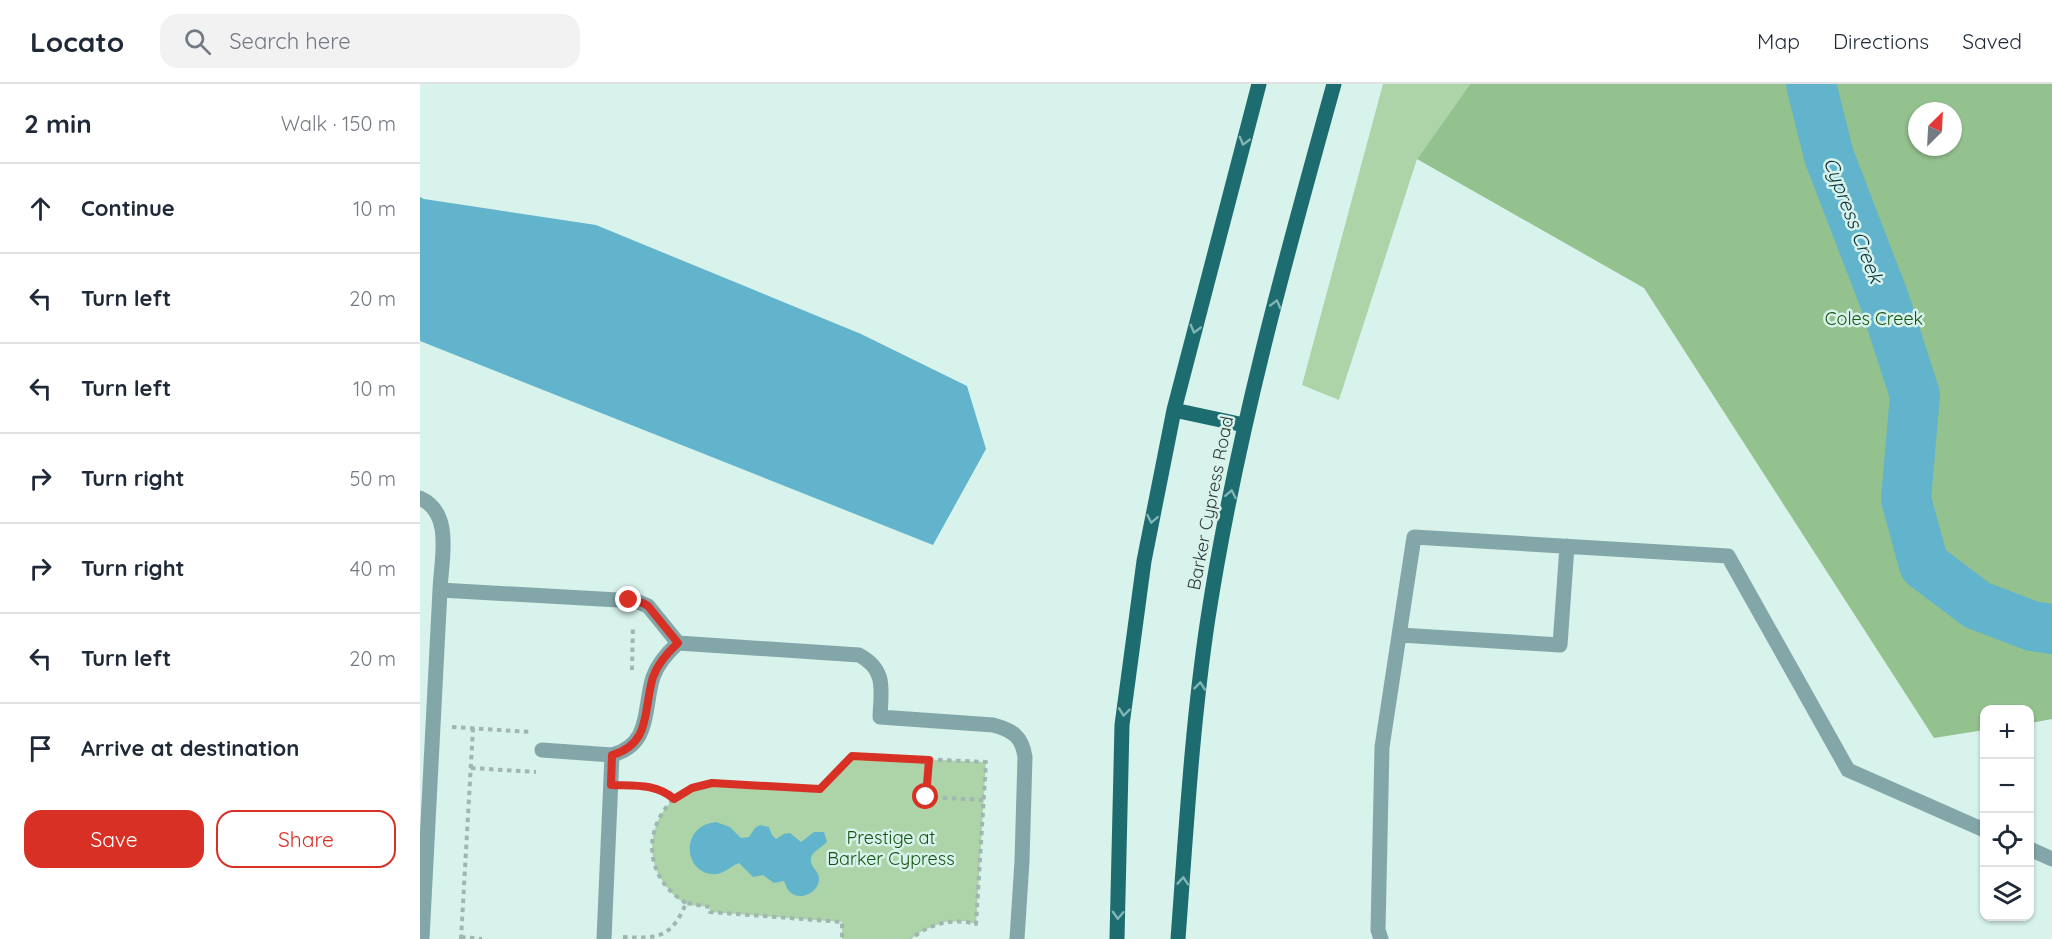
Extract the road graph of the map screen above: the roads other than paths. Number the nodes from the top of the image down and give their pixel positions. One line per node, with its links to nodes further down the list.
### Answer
1 (1259, 84): 3 (main road, one-way to 3)
2 (1334, 84): 4 (main road, Barker Cypress Road, one-way to 2)
3 (1173, 410): 4 (main road); 18 (main road, one-way to 18)
4 (1244, 425): 19 (main road, Barker Cypress Road, one-way to 4)
5 (420, 498): 7 (street)
6 (1567, 546): 8 (street); 8 (street); 12 (street)
7 (440, 590): 9 (street); 16 (street)
8 (1400, 634): 20 (street)
9 (678, 643): 11 (street); 17 (street)
10 (542, 750): 11 (street)
11 (612, 755): 15 (street)
12 (1980, 828)
13 (2034, 851): 14 (street)
14 (2052, 859)
15 (604, 937)
16 (422, 939)
17 (1017, 939)
18 (1118, 939)
19 (1178, 939)
20 (1381, 939)

